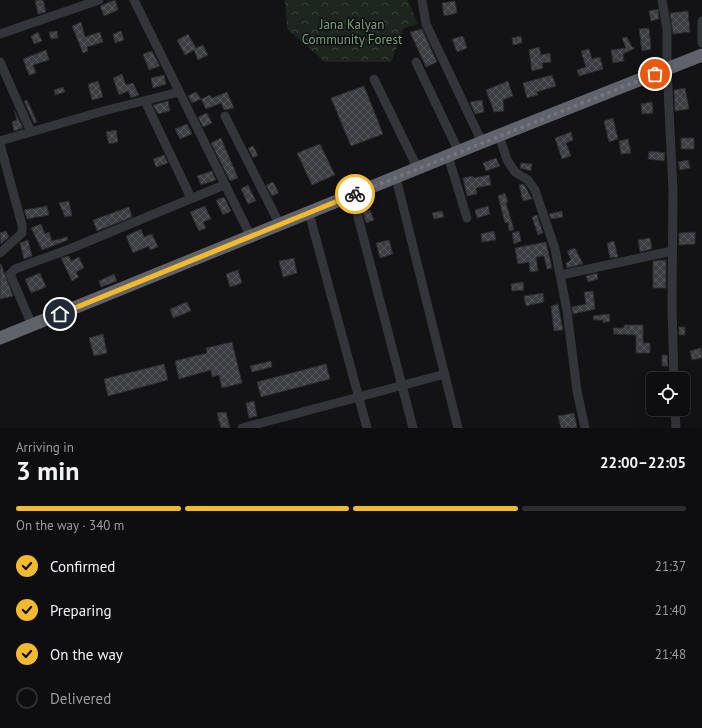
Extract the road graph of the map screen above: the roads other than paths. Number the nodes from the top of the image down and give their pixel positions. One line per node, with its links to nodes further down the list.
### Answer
1 (134, 0): 13 (street)
2 (422, 0): 19 (street)
3 (662, 0): 11 (street)
4 (95, 1): 6 (street)
5 (702, 21): 7 (street)
6 (0, 34)
7 (702, 43)
8 (702, 55): 11 (highway)
9 (0, 62): 16 (street)
10 (416, 62): 21 (street)
11 (667, 69): 17 (highway); 31 (street)
12 (374, 78): 22 (street)
13 (179, 92): 14 (street); 24 (street)
14 (145, 101): 16 (street); 26 (street)
15 (225, 116): 29 (street)
16 (31, 132): 18 (street)
17 (498, 135): 19 (highway); 33 (street)
18 (0, 140)
19 (482, 142): 21 (highway)
20 (0, 144): 32 (street)
21 (454, 154): 22 (highway); 28 (street)
22 (418, 169): 23 (highway)
23 (396, 178): 25 (highway); 37 (street)
24 (224, 185): 26 (street); 30 (street)
25 (352, 194): 27 (highway); 38 (street)
26 (191, 198): 34 (street)
27 (309, 212): 29 (highway); 39 (street)
28 (467, 218)
29 (280, 225): 30 (highway)
30 (251, 237): 34 (highway)
31 (672, 251): 33 (street); 36 (street)
32 (0, 253)
33 (561, 275): 45 (street)
34 (32, 325): 35 (highway)
35 (0, 338)
36 (674, 372)
37 (445, 374): 38 (street); 44 (street)
38 (402, 386): 39 (street); 43 (street)
39 (358, 397): 41 (street); 42 (street)
40 (675, 416): 46 (street)
41 (242, 428)
42 (367, 428)
43 (413, 428)
44 (458, 428)
45 (585, 428)
46 (676, 428)

